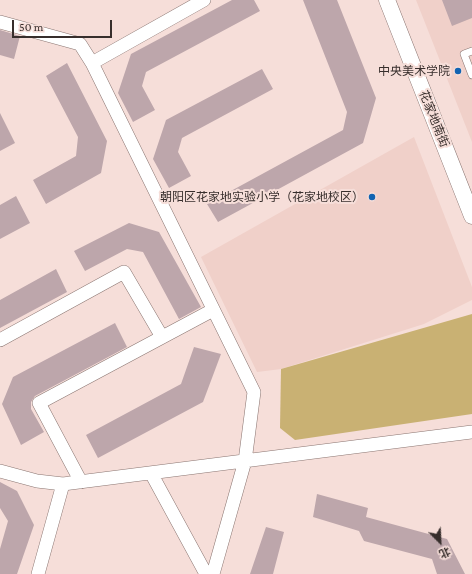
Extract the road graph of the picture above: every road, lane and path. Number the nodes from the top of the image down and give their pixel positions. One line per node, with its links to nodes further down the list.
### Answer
1 (204, 0): 5 (street)
2 (387, 0): 7 (street, 花家地南街)
3 (0, 22): 5 (street)
4 (472, 51): 6 (lane)
5 (92, 63): 8 (street)
6 (472, 75)
7 (470, 207)
8 (214, 310): 9 (street); 12 (street)
9 (162, 337): 10 (street); 15 (street)
10 (0, 340)
11 (472, 432): 12 (street)
12 (245, 461): 14 (street); 19 (street)
13 (0, 471): 16 (street)
14 (151, 473): 15 (street); 18 (street)
15 (81, 482): 16 (street)
16 (63, 484): 17 (street)
17 (38, 574)
18 (206, 574)
19 (213, 574)

